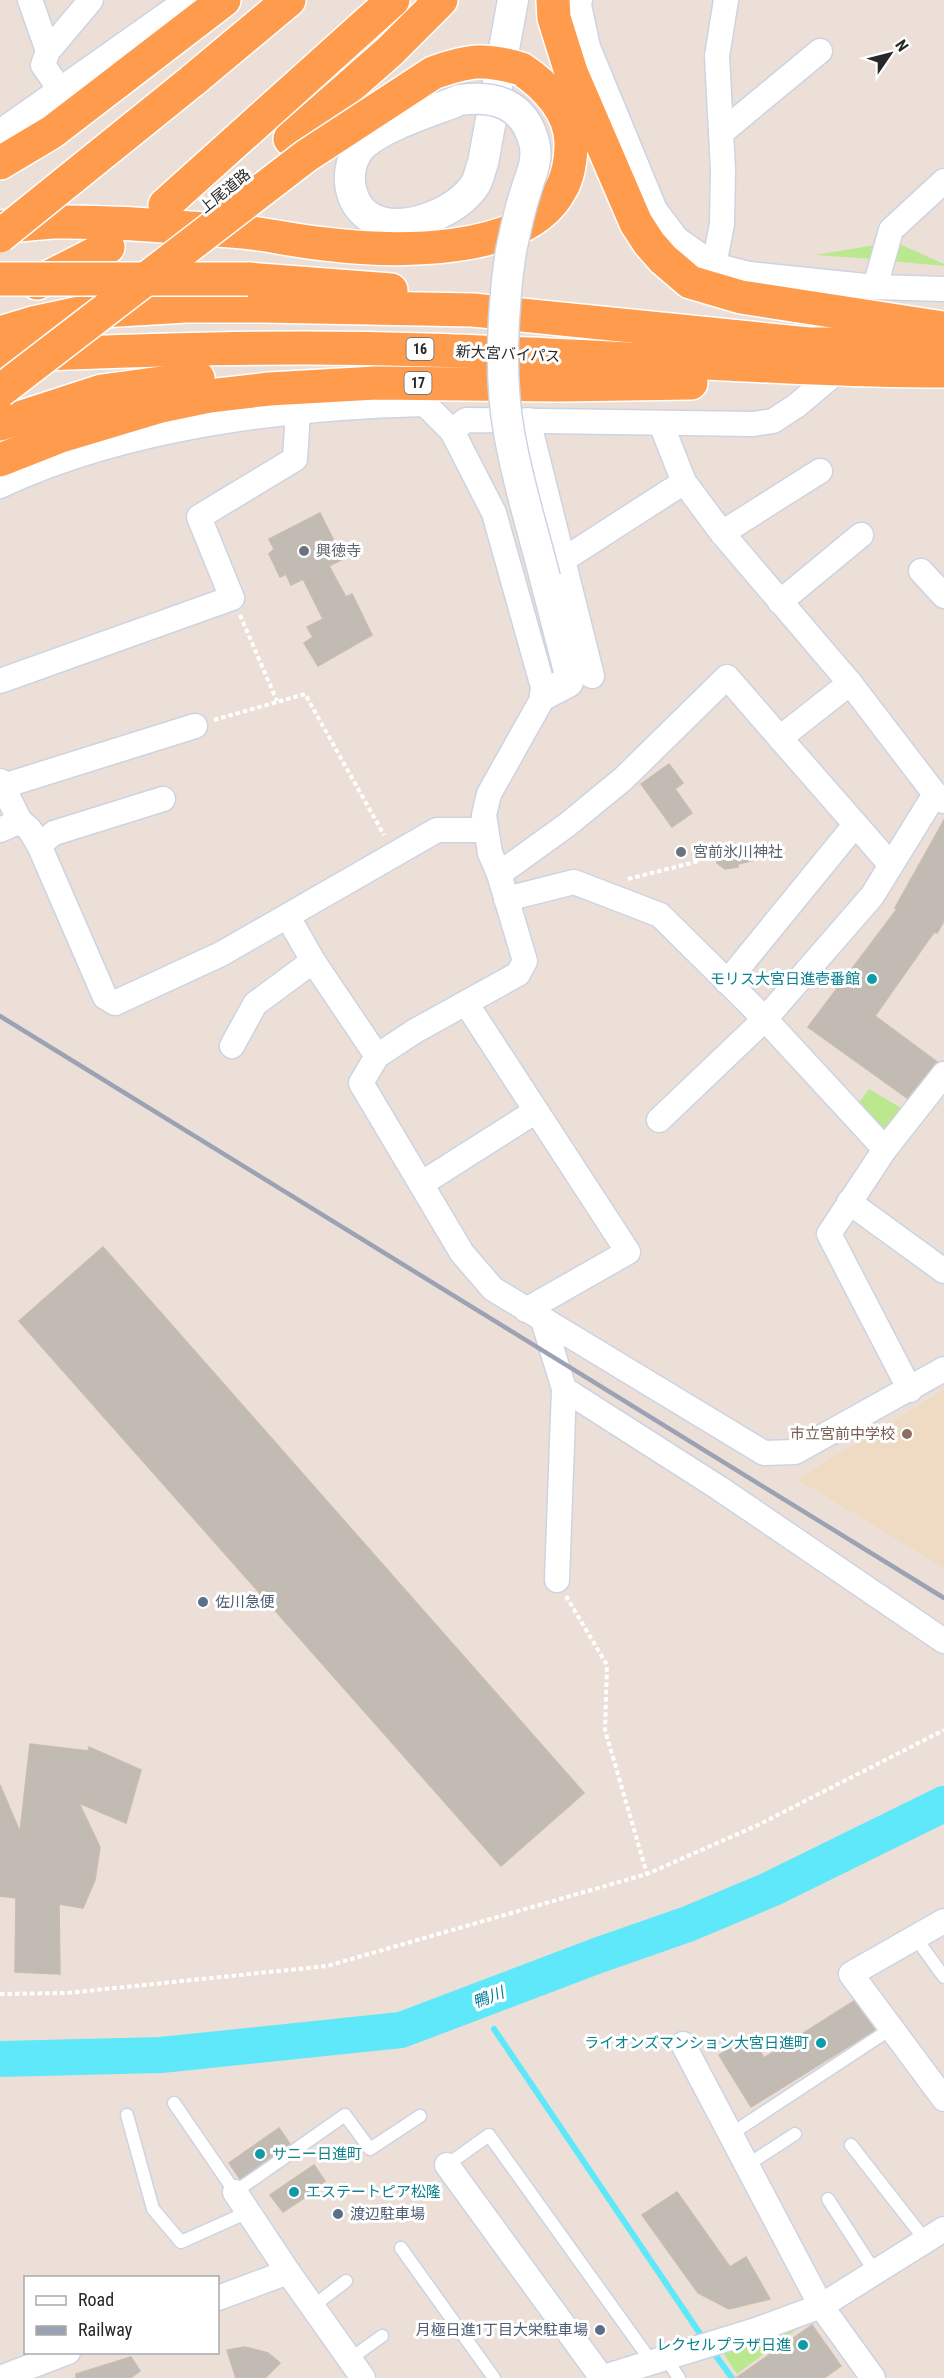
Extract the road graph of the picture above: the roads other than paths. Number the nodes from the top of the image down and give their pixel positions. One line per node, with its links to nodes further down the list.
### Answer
1 (30, 0): 12 (street)
2 (91, 0): 12 (street)
3 (187, 0): 14 (street)
4 (224, 0): 17 (highway)
5 (289, 0): 20 (highway, bridge)
6 (393, 0): 19 (highway)
7 (441, 0): 34 (highway, 上尾道路)
8 (513, 0): 48 (street, bridge)
9 (580, 0): 22 (street)
10 (726, 0): 16 (street)
11 (543, 1): 28 (highway)
12 (48, 51): 14 (street)
13 (820, 51): 16 (street)
14 (61, 91): 15 (street)
15 (0, 132)
16 (722, 133): 22 (street)
17 (0, 163)
18 (944, 181): 24 (street)
19 (165, 205)
20 (4, 229): 36 (highway, bridge)
21 (108, 246): 27 (highway)
22 (714, 265): 24 (street)
23 (0, 279): 26 (highway, bridge)
24 (874, 288): 25 (street)
25 (944, 289)
26 (256, 293): 29 (highway, bridge); 30 (highway)
27 (0, 295)
28 (944, 328)
29 (0, 333)
30 (944, 344)
31 (0, 356): 32 (highway, 新大宮バイパス / 16)
32 (839, 370): 33 (highway, 新大宮バイパス / 16); 35 (highway, 17); 41 (street)
33 (944, 371)
34 (0, 373)
35 (387, 383): 37 (street); 40 (highway); 43 (highway, 17)
36 (0, 391)
37 (425, 404): 38 (street); 42 (street)
38 (298, 413): 43 (street); 53 (street)
39 (528, 420): 41 (street); 42 (street); 48 (street)
40 (0, 424)
41 (661, 424): 45 (street)
42 (452, 431): 55 (street)
43 (2, 467)
44 (820, 471): 46 (street)
45 (684, 482): 46 (street); 48 (street)
46 (722, 533): 51 (street)
47 (861, 535): 51 (street)
48 (554, 569): 52 (street); 55 (street)
49 (921, 571): 50 (street)
50 (944, 596)
51 (780, 602): 54 (street)
52 (592, 676)
53 (0, 681)
54 (850, 683): 57 (street); 59 (street)
55 (545, 694): 63 (street)
56 (195, 726): 58 (street)
57 (780, 738): 61 (street); 66 (street)
58 (1, 784): 62 (street)
59 (939, 797): 65 (street)
60 (163, 799): 64 (street)
61 (855, 825): 65 (street); 70 (street)
62 (10, 826): 64 (street)
63 (486, 830): 66 (street); 68 (street)
64 (39, 844): 68 (street)
65 (891, 865): 72 (street)
66 (499, 874): 67 (street)
67 (506, 898): 70 (street); 71 (street)
68 (288, 917): 69 (street)
69 (313, 961): 73 (street); 74 (street)
70 (727, 982): 72 (street)
71 (466, 1003): 74 (street); 76 (street)
72 (765, 1019): 77 (street); 78 (street)
73 (232, 1046)
74 (377, 1056): 79 (street)
75 (944, 1074): 78 (street)
76 (536, 1111): 79 (street); 82 (street)
77 (659, 1120)
78 (885, 1149): 80 (street)
79 (421, 1184): 82 (street)
80 (849, 1202): 81 (street); 85 (street)
81 (944, 1271)
82 (535, 1315): 84 (street); 85 (street)
83 (944, 1369): 85 (street)
84 (564, 1389): 86 (street); 87 (street)
85 (910, 1390)
86 (557, 1580)
87 (944, 1641)
88 (944, 1921): 89 (street)
89 (915, 1937): 90 (lane); 91 (street)
90 (944, 1977)
91 (892, 2028): 93 (street); 97 (lane)
92 (683, 2043): 97 (street)
93 (944, 2099)
94 (174, 2103): 102 (lane)
95 (127, 2115): 104 (lane)
96 (420, 2116): 102 (lane)
97 (731, 2134): 101 (street)
98 (795, 2134): 101 (lane)
99 (851, 2145): 105 (lane)
100 (447, 2165): 115 (lane); 119 (street)
101 (747, 2165): 111 (street)
102 (235, 2192): 104 (street)
103 (828, 2199): 108 (lane)
104 (248, 2212): 107 (street)
105 (935, 2235): 108 (street)
106 (401, 2248): 118 (lane)
107 (288, 2272): 110 (street); 112 (street)
108 (875, 2272): 111 (street)
109 (346, 2281): 112 (lane)
110 (219, 2298)
111 (821, 2306): 115 (street); 121 (street)
112 (312, 2307): 116 (street)
113 (382, 2336): 116 (lane)
114 (64, 2354): 117 (street)
115 (658, 2359): 119 (street); 120 (lane)
116 (356, 2369)
117 (0, 2378)
118 (494, 2378)
119 (602, 2378)
120 (679, 2378)
121 (873, 2378)

